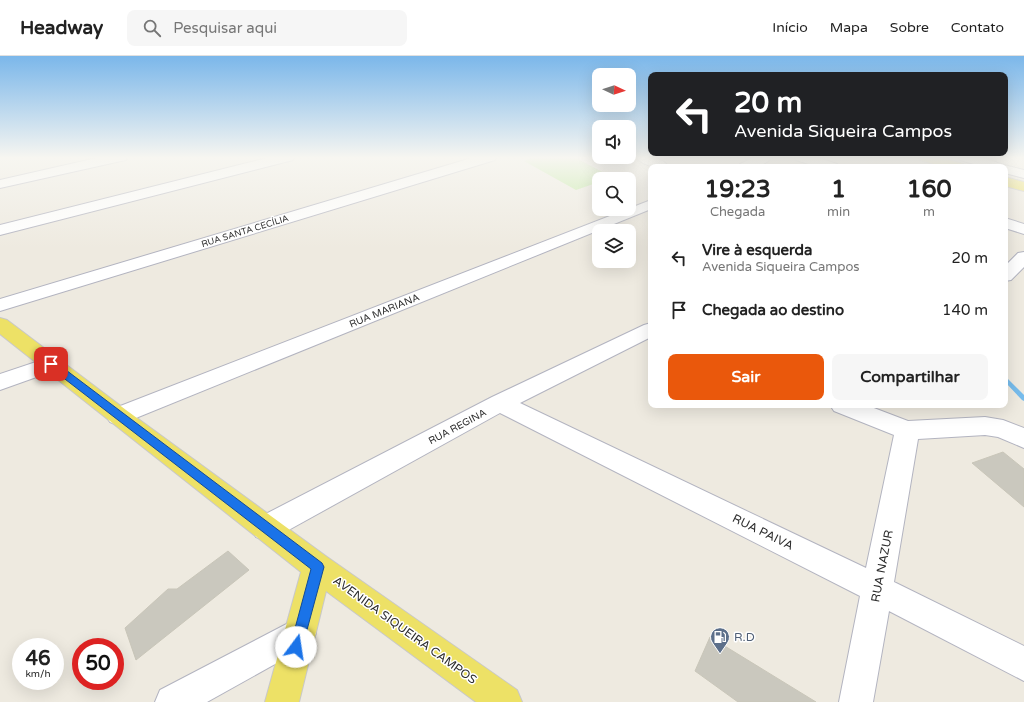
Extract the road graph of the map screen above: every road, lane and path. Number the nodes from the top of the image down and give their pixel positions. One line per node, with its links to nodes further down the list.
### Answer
1 (169, 187): 6 (street)
2 (390, 187): 9 (street, RUA SANTA CECÍLIA)
3 (648, 205): 16 (street, RUA MARIANA)
4 (1008, 224): 5 (street)
5 (1024, 229)
6 (0, 230)
7 (1024, 257): 8 (street)
8 (1008, 273)
9 (0, 305)
10 (0, 324): 12 (main road, AVENIDA SIQUEIRA CAMPOS)
11 (648, 331): 14 (street, RUA REGINA)
12 (51, 364): 13 (street); 16 (main road, AVENIDA SIQUEIRA CAMPOS)
13 (0, 382)
14 (500, 403): 19 (street, RUA REGINA); 21 (street, RUA PAIVA)
15 (850, 408): 17 (street)
16 (118, 416): 19 (main road, AVENIDA SIQUEIRA CAMPOS)
17 (907, 430): 18 (street); 21 (street, RUA NAZUR)
18 (1024, 439)
19 (266, 528): 20 (main road, AVENIDA SIQUEIRA CAMPOS)
20 (318, 567): 22 (main road); 26 (main road, AVENIDA SIQUEIRA CAMPOS)
21 (877, 589): 23 (street, RUA PAIVA); 27 (street, RUA NAZUR)
22 (300, 633): 24 (street); 25 (main road)
23 (1024, 664)
24 (172, 702)
25 (282, 702)
26 (505, 702)
27 (856, 702)

